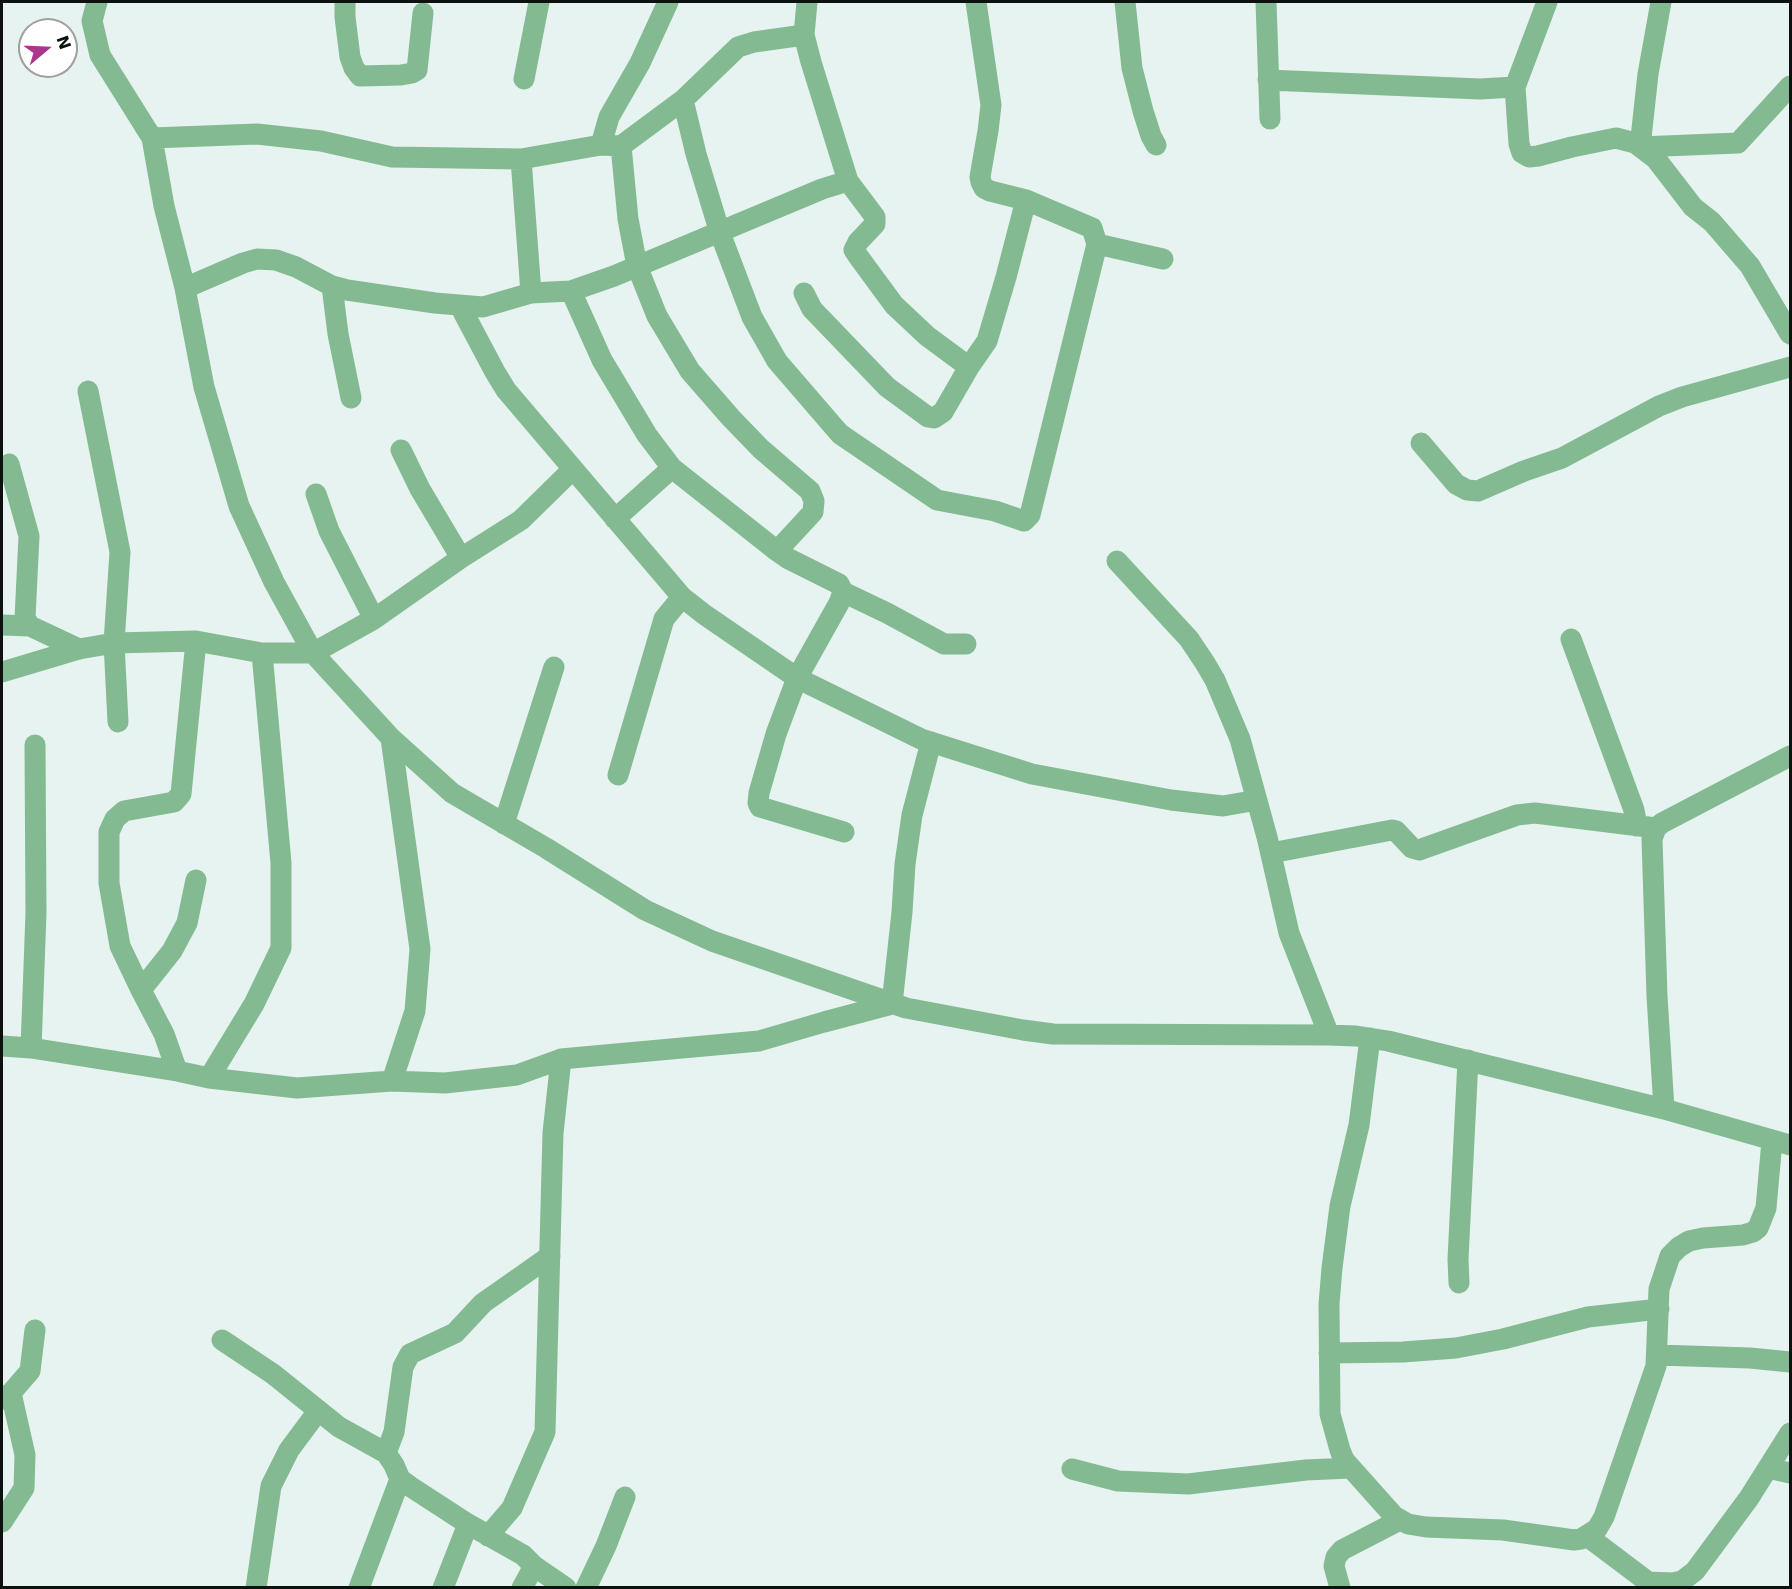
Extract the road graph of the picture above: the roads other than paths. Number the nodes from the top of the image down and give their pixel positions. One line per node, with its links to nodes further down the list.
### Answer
1 (98, 2): 19 (street)
2 (345, 2): 11 (street)
3 (539, 2): 13 (street)
4 (668, 2): 21 (street)
5 (807, 2): 12 (street)
6 (976, 2): 25 (street)
7 (1125, 2): 20 (street)
8 (1266, 2): 14 (street)
9 (1547, 2): 16 (street)
10 (1661, 2): 22 (street)
11 (423, 14)
12 (804, 34): 17 (street); 24 (street)
13 (524, 79)
14 (1268, 80): 16 (street); 18 (street)
15 (1791, 86): 22 (street)
16 (1515, 87): 22 (street)
17 (683, 100): 21 (street); 26 (street)
18 (1270, 119)
19 (152, 138): 23 (street); 31 (street)
20 (1156, 145)
21 (611, 146): 23 (street); 29 (street)
22 (1640, 147): 36 (street)
23 (521, 159): 33 (street)
24 (848, 182): 26 (street); 37 (street)
25 (1026, 200): 27 (street); 37 (street)
26 (720, 233): 27 (street); 29 (street)
27 (1097, 244): 28 (street)
28 (1163, 259)
29 (638, 266): 32 (street); 48 (street)
30 (332, 286): 31 (street); 35 (street); 40 (street)
31 (185, 288): 62 (street)
32 (571, 291): 33 (street); 44 (street)
33 (531, 293): 35 (street)
34 (804, 293): 37 (street)
35 (460, 306): 45 (street)
36 (1791, 334)
37 (969, 368)
38 (1791, 368): 41 (street)
39 (88, 391): 58 (street)
40 (351, 398)
41 (1420, 443)
42 (401, 450): 49 (street)
43 (9, 464): 55 (street)
44 (672, 468): 47 (street); 48 (street)
45 (573, 469): 47 (street); 49 (street)
46 (316, 494): 53 (street)
47 (615, 519): 52 (street)
48 (777, 551): 51 (street)
49 (461, 558): 53 (street)
50 (1117, 561): 72 (street)
51 (843, 592): 59 (street); 65 (street)
52 (682, 597): 65 (street); 71 (street)
53 (374, 619): 62 (street)
54 (2, 625): 55 (street)
55 (30, 626): 60 (street)
56 (1571, 639): 74 (street)
57 (196, 641): 58 (street); 61 (street); 78 (street)
58 (114, 644): 60 (street); 66 (street)
59 (966, 644)
60 (80, 649): 64 (street)
61 (262, 653): 62 (street); 87 (street)
62 (314, 653): 67 (street)
63 (554, 667): 73 (street)
64 (2, 672)
65 (797, 678): 68 (street); 75 (street)
66 (118, 722)
67 (391, 738): 73 (street); 88 (street)
68 (931, 742): 72 (street); 79 (street)
69 (35, 745): 83 (street)
70 (1791, 756): 74 (street)
71 (618, 775)
72 (1257, 800): 76 (street)
73 (504, 824): 79 (street)
74 (1647, 827): 76 (street); 89 (street)
75 (844, 832)
76 (1271, 853): 80 (street)
77 (196, 880): 78 (street)
78 (141, 990): 86 (street)
79 (892, 1004): 80 (street); 84 (street)
80 (1329, 1035): 81 (street)
81 (1370, 1038): 85 (street); 96 (street)
82 (2, 1046): 83 (street)
83 (31, 1048): 86 (street)
84 (561, 1059): 88 (street); 91 (street)
85 (1468, 1060): 89 (street); 92 (street)
86 (177, 1071): 87 (street)
87 (209, 1077): 88 (street)
88 (392, 1081)
89 (1664, 1109): 90 (street)
90 (1781, 1143): 93 (street)
91 (550, 1256): 102 (street); 112 (street)
92 (1459, 1283)
93 (1659, 1309): 96 (street); 97 (street)
94 (35, 1330): 99 (street)
95 (222, 1340): 100 (street)
96 (1329, 1353): 103 (street)
97 (1658, 1355): 98 (street); 113 (street)
98 (1791, 1362)
99 (6, 1396): 110 (street)
100 (318, 1411): 102 (street); 115 (street)
101 (1791, 1433): 104 (street)
102 (386, 1453): 107 (street)
103 (1350, 1468): 105 (street); 109 (street)
104 (1768, 1468): 106 (street); 113 (street)
105 (1072, 1469)
106 (1791, 1473)
107 (400, 1479): 111 (street); 116 (street)
108 (625, 1497): 120 (street)
109 (1400, 1520): 113 (street); 121 (street)
110 (2, 1522)
111 (468, 1524): 112 (street); 117 (street)
112 (488, 1536): 114 (street)
113 (1587, 1536)
114 (534, 1566): 118 (street); 119 (street)
115 (256, 1587)
116 (359, 1587)
117 (443, 1587)
118 (522, 1587)
119 (566, 1587)
120 (586, 1587)
121 (1340, 1587)

